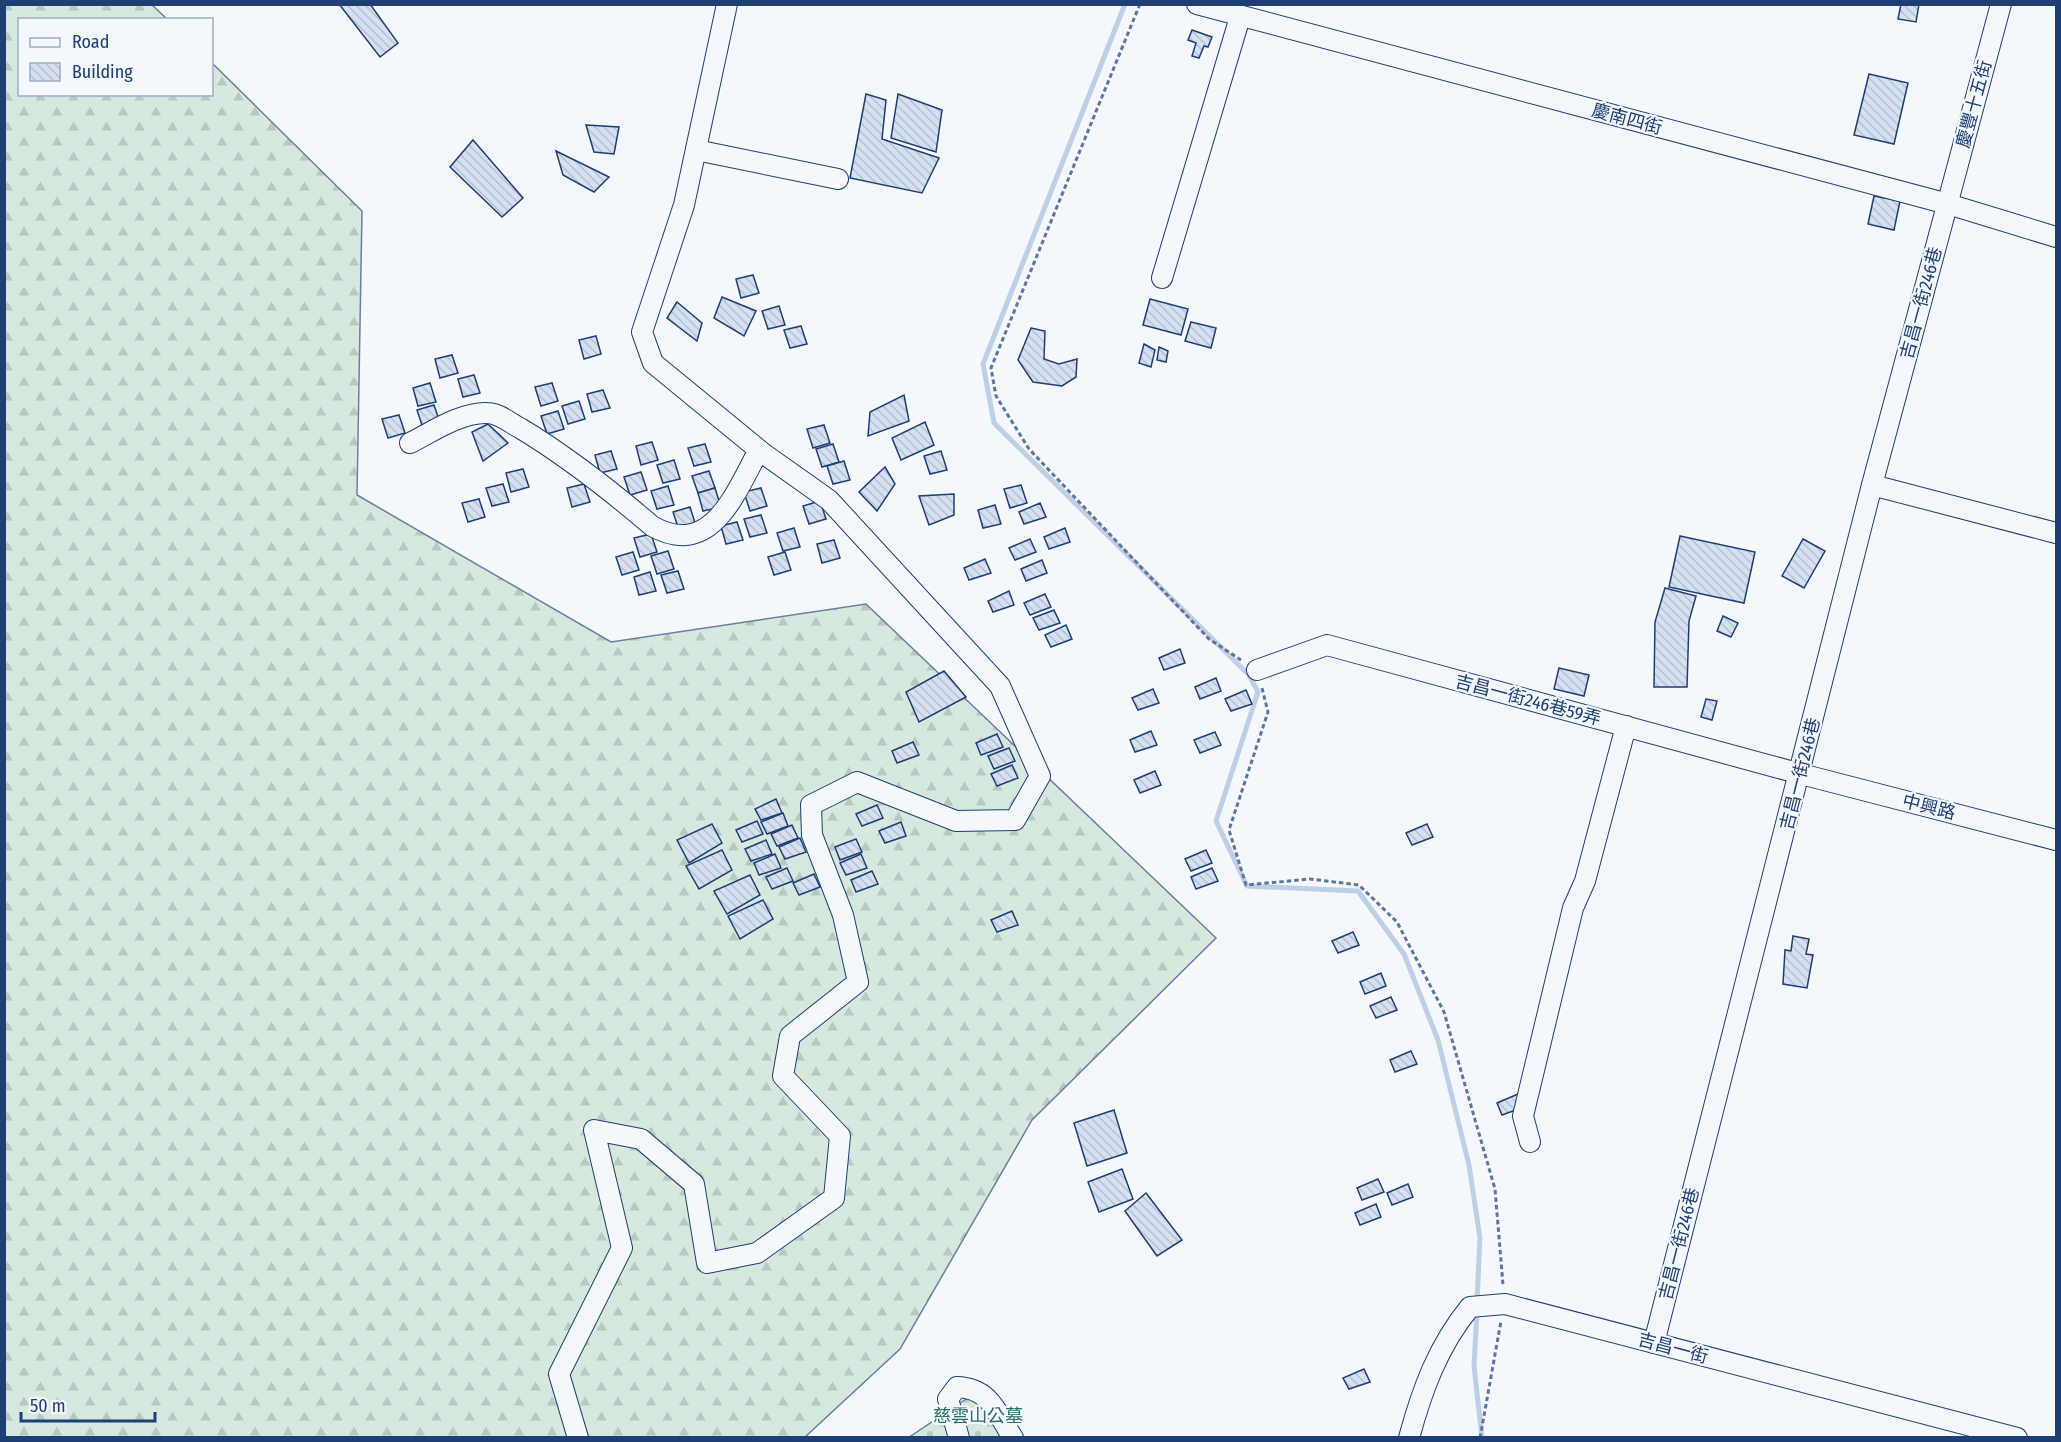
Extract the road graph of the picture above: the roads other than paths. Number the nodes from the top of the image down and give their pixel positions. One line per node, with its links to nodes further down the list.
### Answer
1 (727, 4): 5 (street)
2 (1197, 4): 4 (street, 慶南四街)
3 (2001, 4): 7 (street, 慶豐十五街)
4 (1240, 17): 7 (street, 慶南四街); 9 (street)
5 (696, 150): 6 (street); 11 (street)
6 (838, 179)
7 (1947, 204): 8 (street, 慶南四街); 12 (street, 吉昌一街246巷)
8 (2056, 237)
9 (1162, 278)
10 (410, 443): 11 (street)
11 (759, 450): 20 (street)
12 (1872, 485): 13 (street); 16 (street, 吉昌一街246巷)
13 (2056, 533)
14 (1257, 670): 15 (street, 吉昌一街246巷59弄)
15 (1626, 726): 16 (street, 吉昌一街246巷59弄); 18 (street)
16 (1801, 774): 17 (street, 中興路); 19 (street, 吉昌一街246巷)
17 (2056, 840)
18 (1530, 1142)
19 (1654, 1343): 23 (street, 吉昌一街); 24 (street, 吉昌一街)
20 (578, 1437)
21 (959, 1437): 22 (street)
22 (1013, 1437)
23 (1409, 1437)
24 (2017, 1437)

